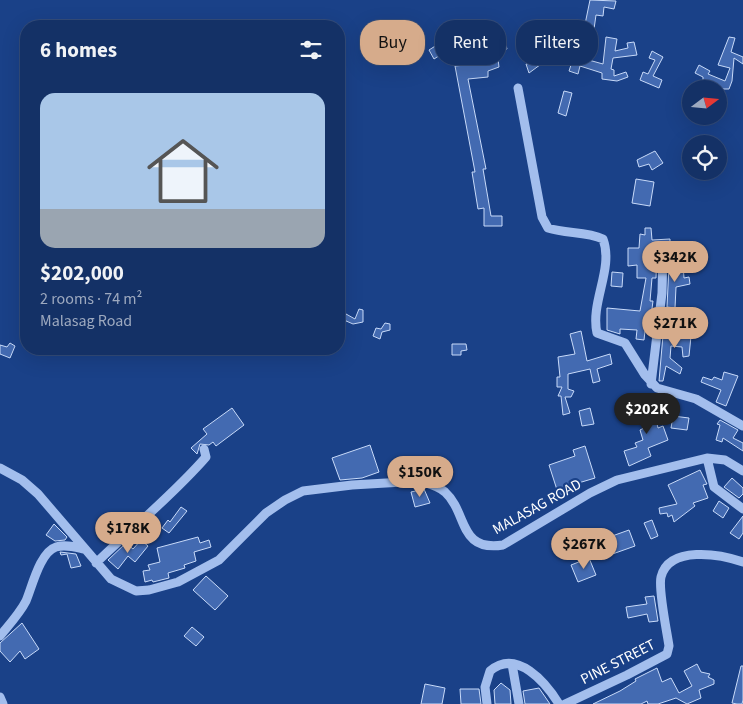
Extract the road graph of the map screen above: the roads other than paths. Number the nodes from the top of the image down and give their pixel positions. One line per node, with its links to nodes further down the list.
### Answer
1 (518, 88): 3 (street)
2 (663, 250): 3 (street)
3 (651, 384): 4 (street)
4 (743, 426)
5 (204, 449): 12 (street)
6 (707, 458): 8 (street, MALASAG ROAD); 9 (street); 12 (street, MALASAG ROAD)
7 (0, 468): 10 (street, MALASAG ROAD)
8 (743, 471)
9 (743, 509)
10 (84, 549): 12 (street, MALASAG ROAD); 13 (street)
11 (743, 562): 20 (street, PINE STREET)
12 (96, 563)
13 (0, 636)
14 (512, 664): 17 (street); 18 (street); 19 (street)
15 (0, 697): 16 (street)
16 (2, 704)
17 (487, 704)
18 (519, 704)
19 (559, 704)
20 (565, 704)

